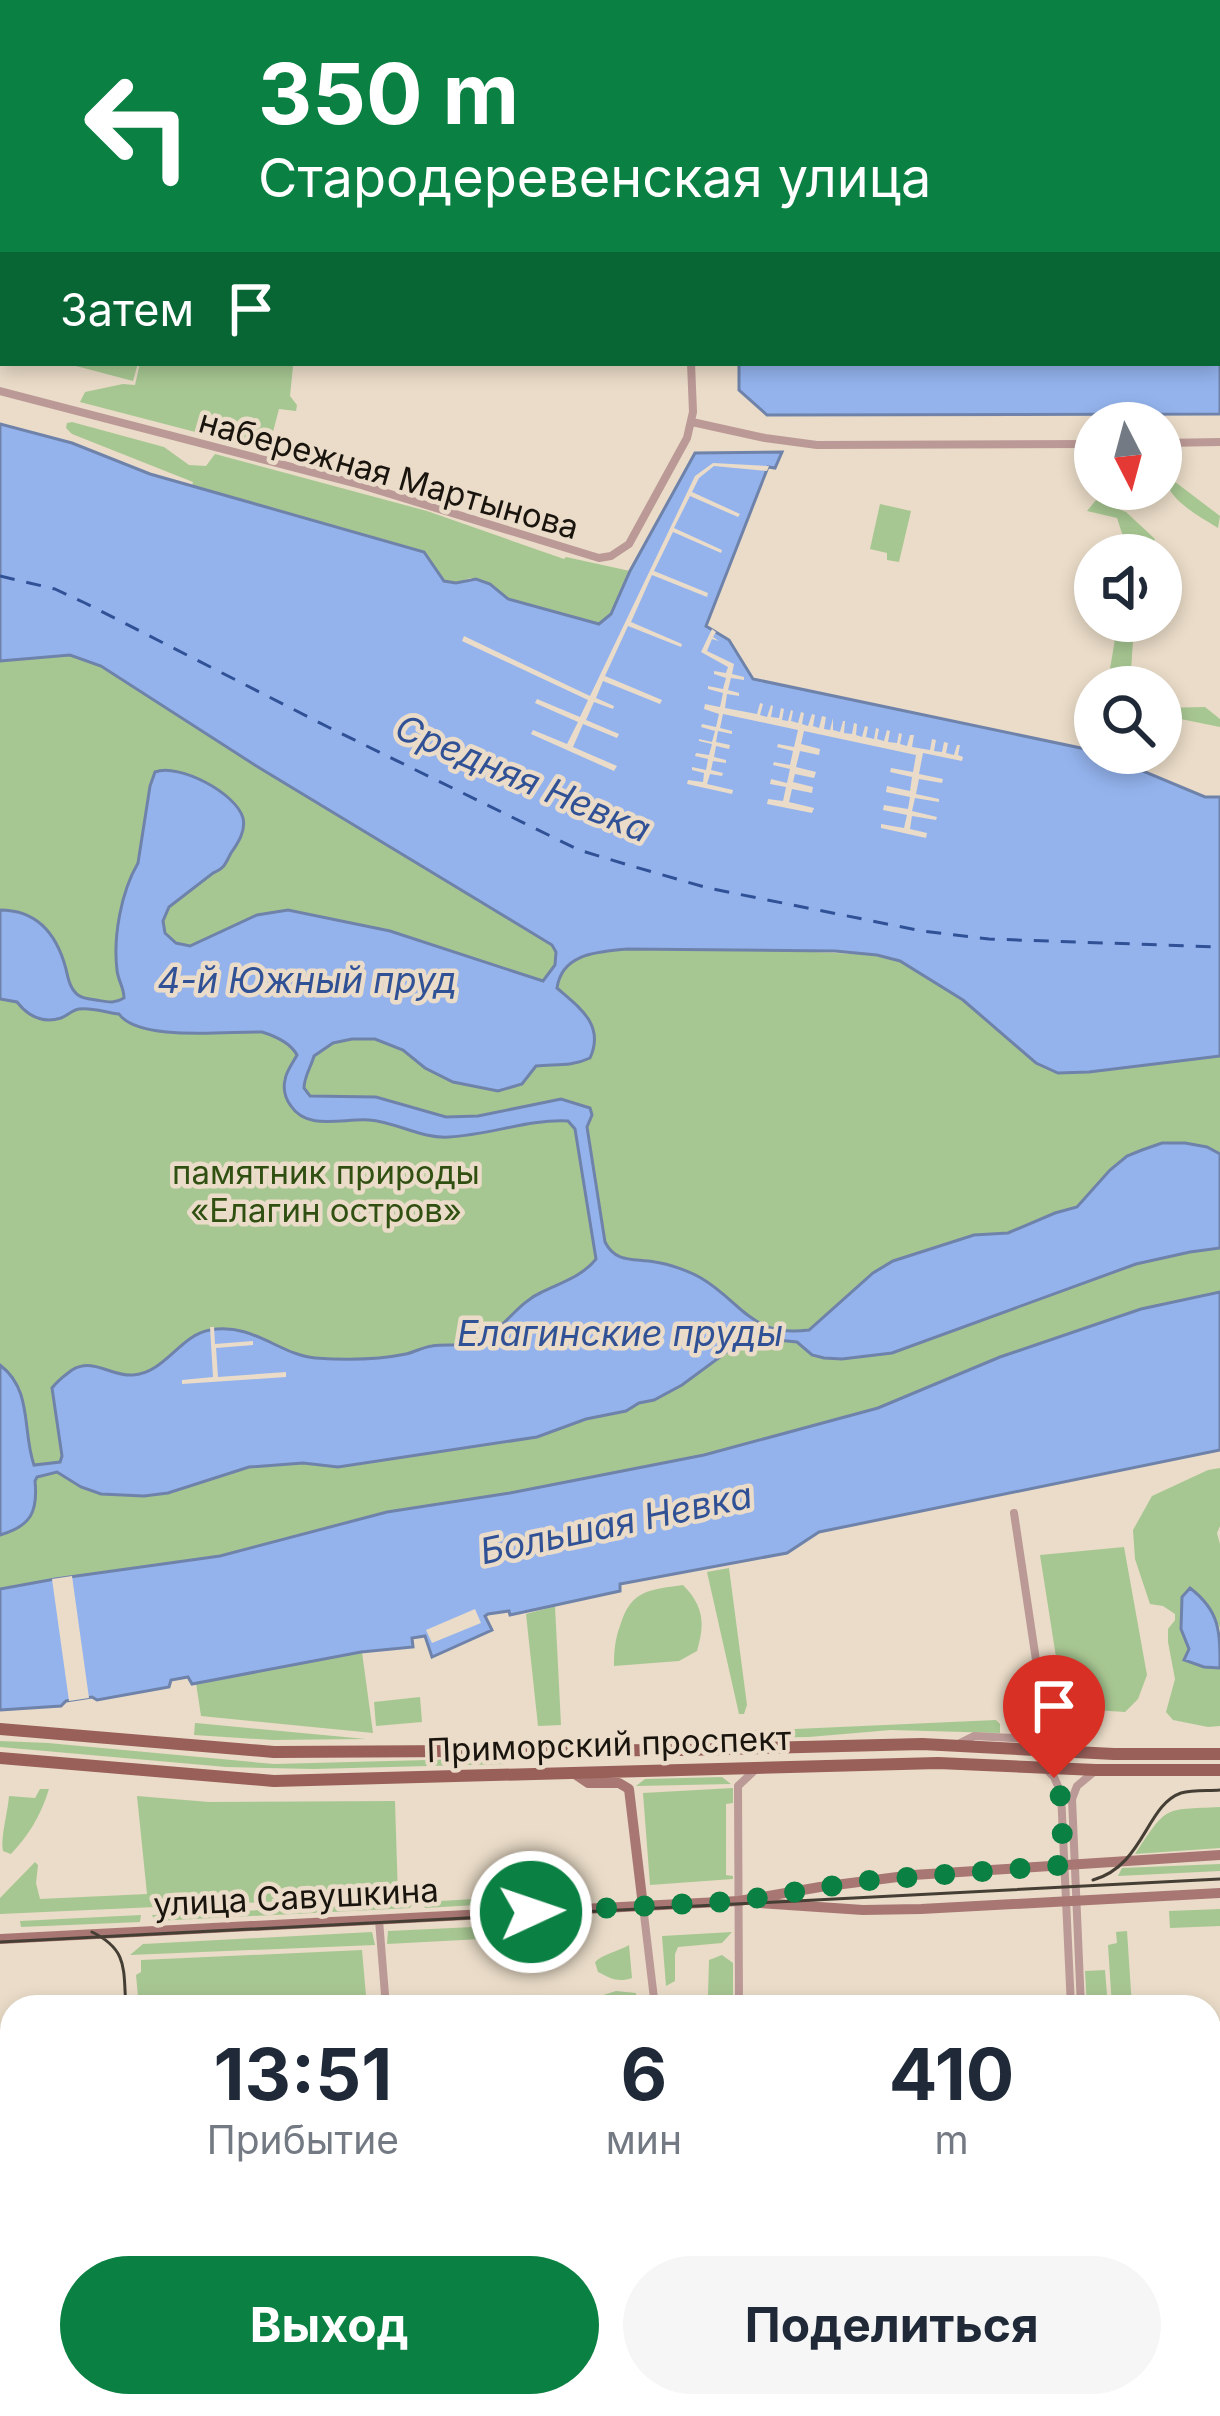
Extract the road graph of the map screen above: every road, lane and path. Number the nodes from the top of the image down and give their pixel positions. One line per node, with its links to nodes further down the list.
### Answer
1 (692, 366): 3 (street)
2 (0, 391): 3 (street, набережная Мартынова)
3 (692, 422): 6 (street)
4 (1220, 442): 5 (street)
5 (1182, 443)
6 (1074, 444)
7 (1014, 1513): 9 (street)
8 (0, 1730): 10 (main road, Приморский проспект)
9 (1044, 1731): 10 (street); 11 (street)
10 (956, 1746): 11 (main road, Приморский проспект)
11 (1065, 1752): 12 (main road, Приморский проспект)
12 (1220, 1753)
13 (0, 1758): 19 (main road, Приморский проспект)
14 (759, 1767): 15 (main road, Приморский проспект); 16 (main road, Приморский проспект); 20 (street)
15 (713, 1768): 19 (main road, Приморский проспект); 20 (street)
16 (1045, 1768): 17 (main road, Приморский проспект); 22 (street)
17 (1096, 1770): 18 (main road, Приморский проспект); 22 (street)
18 (1220, 1770)
19 (572, 1772): 26 (main road)
20 (738, 1786): 25 (street)
21 (1220, 1855): 22 (main road, улица Савушкина)
22 (1070, 1865): 24 (street); 25 (main road, улица Савушкина)
23 (1220, 1892): 24 (main road, улица Савушкина)
24 (1069, 1900): 25 (main road, улица Савушкина); 32 (street); 33 (street)
25 (739, 1901): 26 (main road, улица Савушкина); 31 (street)
26 (643, 1906): 27 (main road, улица Савушкина); 30 (street)
27 (379, 1920): 28 (main road, улица Савушкина); 29 (street)
28 (0, 1940)
29 (385, 1995)
30 (654, 1995)
31 (739, 1995)
32 (1070, 1995)
33 (1081, 1995)

